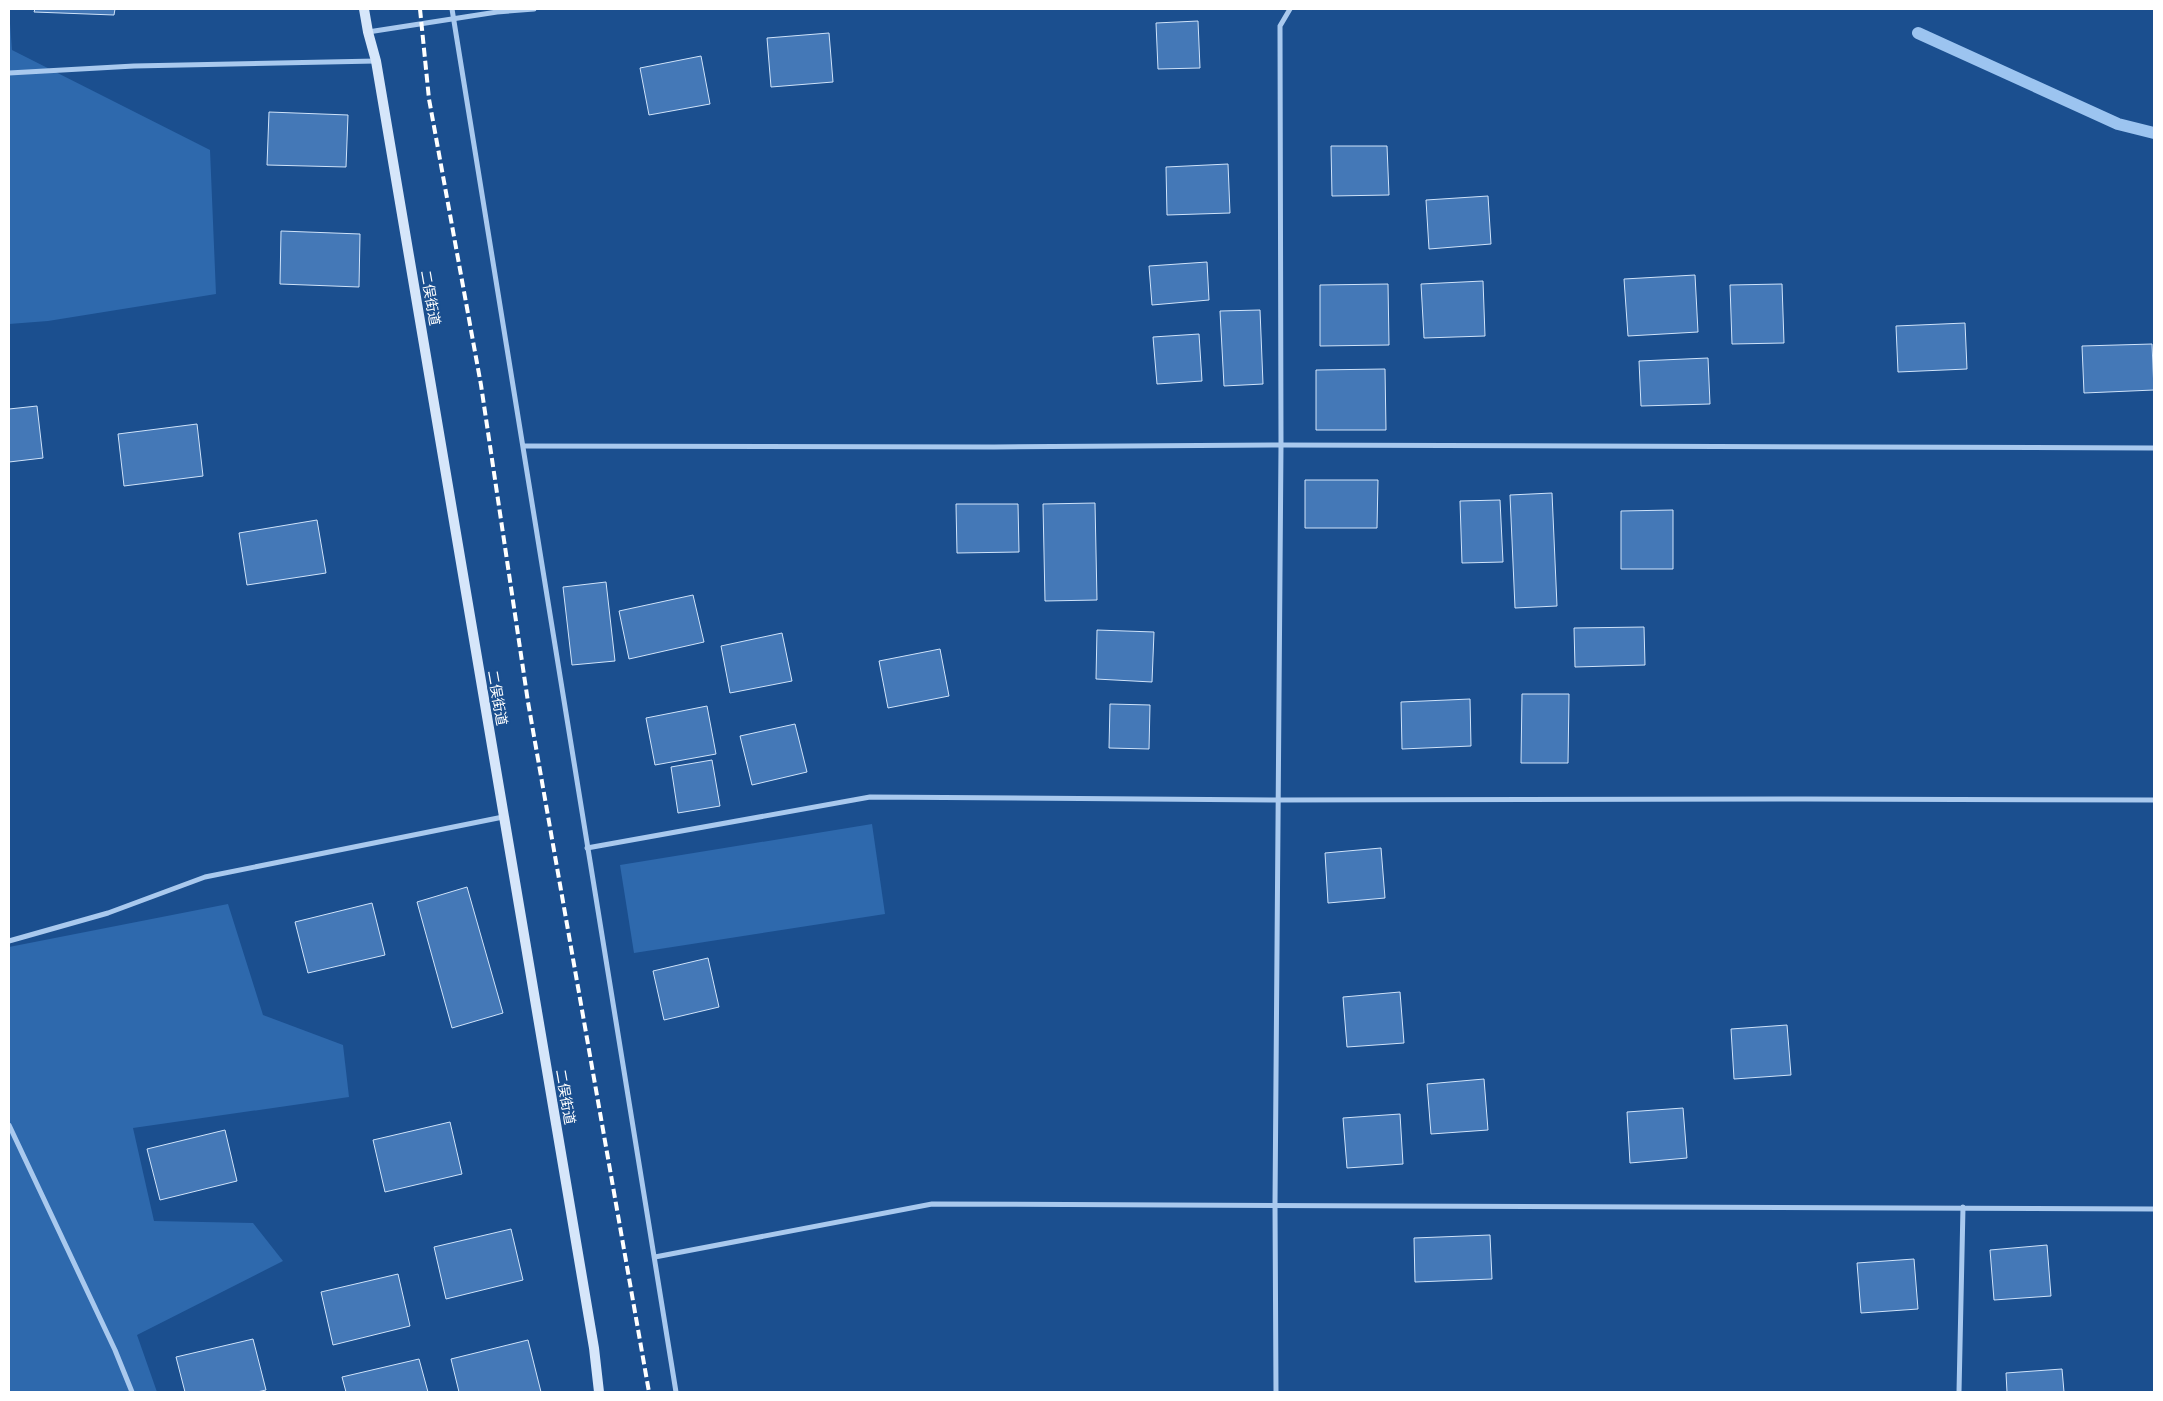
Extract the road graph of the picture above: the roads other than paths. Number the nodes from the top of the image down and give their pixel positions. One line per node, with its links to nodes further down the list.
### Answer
1 (364, 9): 6 (street, 二俣街道)
2 (452, 9): 5 (street)
3 (534, 9): 5 (street)
4 (1290, 9): 9 (street)
5 (453, 19): 6 (street); 10 (street)
6 (368, 32): 7 (street, 二俣街道)
7 (376, 61): 8 (street); 14 (street, 二俣街道)
8 (9, 73)
9 (1281, 445): 10 (street); 11 (street); 12 (street)
10 (524, 446): 15 (street)
11 (2154, 448)
12 (1279, 800): 13 (street); 15 (street); 18 (street)
13 (2154, 800)
14 (503, 817): 16 (street); 23 (street, 二俣街道)
15 (587, 848): 21 (street)
16 (9, 940)
17 (9, 1125): 22 (street)
18 (1275, 1204): 19 (street); 21 (street); 25 (street)
19 (1963, 1207): 20 (street); 26 (street)
20 (2154, 1209)
21 (656, 1258): 24 (street)
22 (132, 1392)
23 (599, 1392)
24 (676, 1392)
25 (1276, 1392)
26 (1959, 1392)

